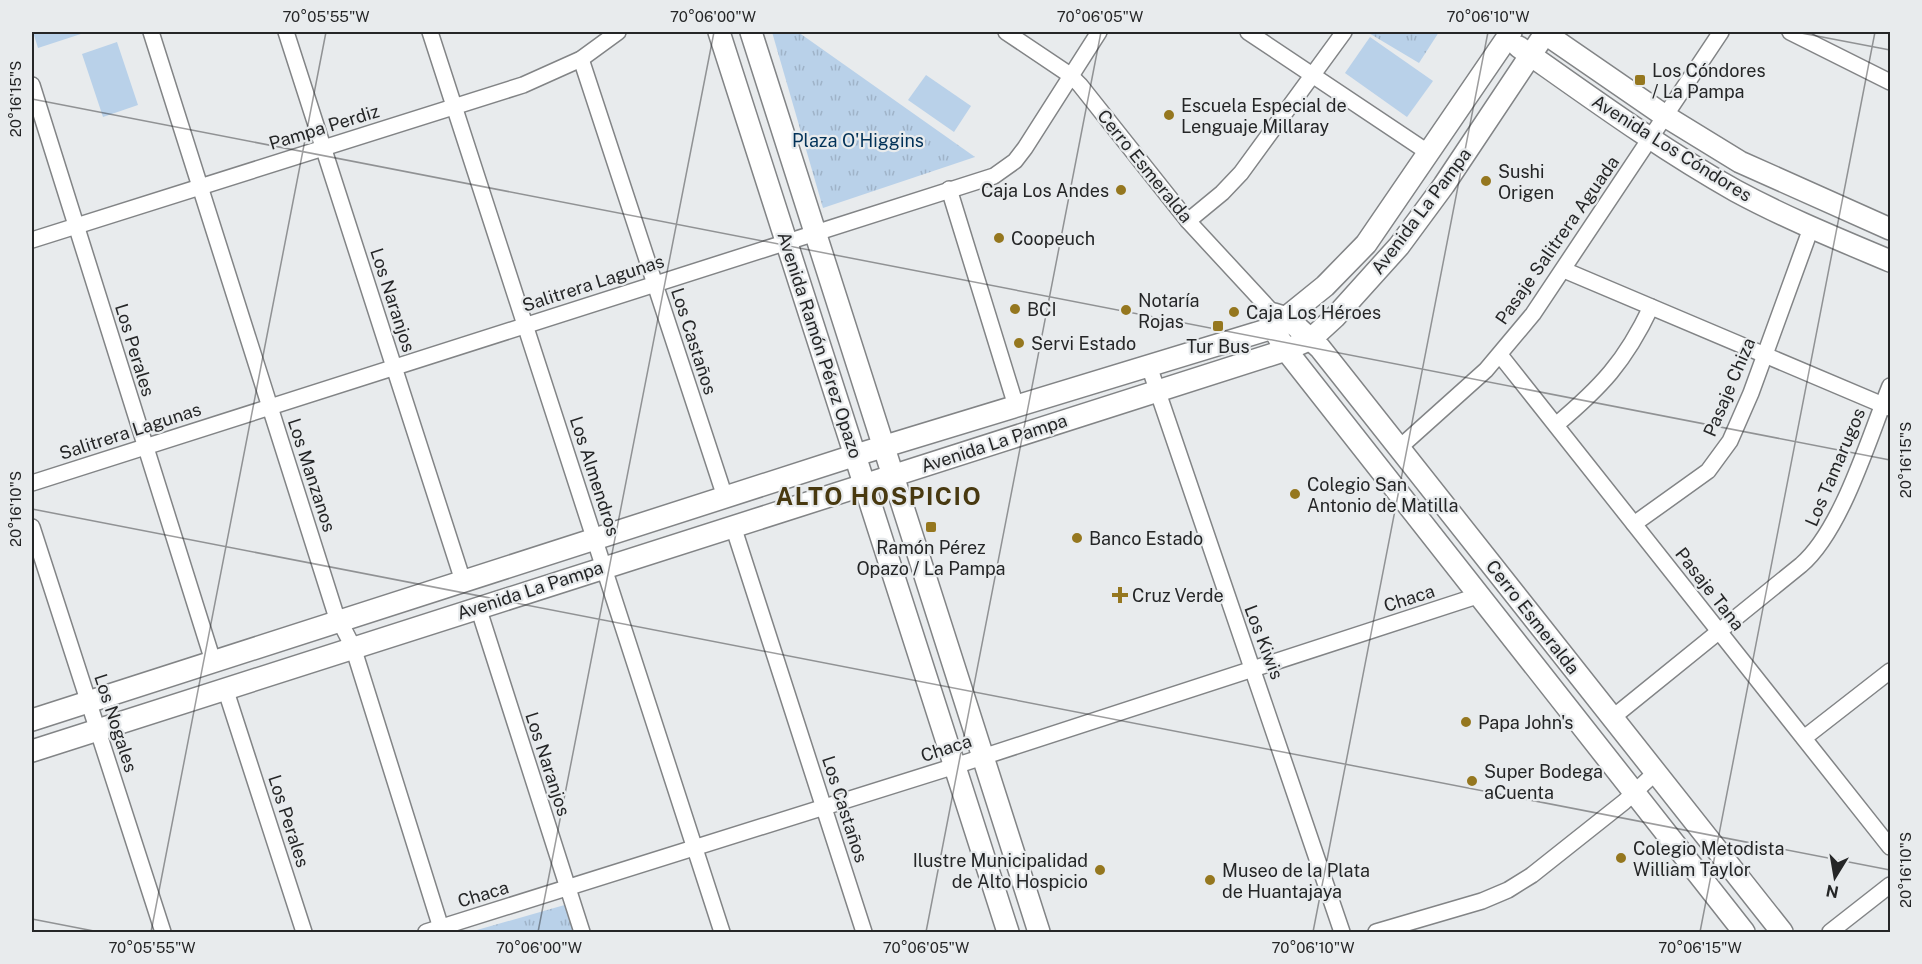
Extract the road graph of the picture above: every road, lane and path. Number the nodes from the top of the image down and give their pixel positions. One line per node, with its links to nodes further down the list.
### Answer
1 (151, 32): 26 (street, Los Manzanos)
2 (286, 32): 24 (street, Los Naranjos)
3 (430, 32): 21 (street, Los Almendros)
4 (618, 32): 16 (street, Pampa Perdiz)
5 (719, 32): 34 (street, Avenida Ramón Pérez Opazo)
6 (751, 32): 32 (street, Avenida Ramón Pérez Opazo)
7 (1006, 32): 17 (street, Cerro Esmeralda)
8 (1100, 32): 17 (street, Salitrera Lagunas)
9 (1248, 32): 18 (street)
10 (1344, 32): 18 (street)
11 (1545, 32): 15 (street, Avenida La Pampa); 22 (street, Avenida Los Cóndores)
12 (1721, 32): 22 (street, Pasaje Salitrera Aguada)
13 (1790, 32): 19 (street)
14 (1504, 34): 15 (street, Avenida Los Cóndores); 25 (street, Avenida La Pampa)
15 (1530, 55): 23 (street, Avenida Los Cóndores); 41 (street, Avenida La Pampa)
16 (581, 59): 21 (street, Pampa Perdiz); 37 (street, Los Castaños)
17 (1070, 75): 27 (street, Salitrera Lagunas); 28 (street, Cerro Esmeralda)
18 (1312, 75): 25 (street); 28 (street)
19 (1890, 82)
20 (32, 85): 29 (street, Los Perales)
21 (454, 106): 24 (street, Pampa Perdiz); 40 (street, Los Almendros)
22 (1665, 116): 23 (street, Pasaje Salitrera Aguada); 31 (street, Avenida Los Cóndores)
23 (1650, 138): 30 (street, Avenida Los Cóndores); 36 (street, Pasaje Salitrera Aguada)
24 (324, 147): 26 (street, Pampa Perdiz); 46 (street, Los Naranjos)
25 (1430, 153): 39 (street, Avenida La Pampa)
26 (200, 186): 29 (street, Pampa Perdiz); 50 (street, Los Manzanos)
27 (950, 189): 32 (street, Salitrera Lagunas); 49 (street)
28 (1188, 221): 39 (street, Cerro Esmeralda)
29 (76, 226): 33 (street, Pampa Perdiz); 54 (street, Los Perales)
30 (1810, 228): 35 (street, Avenida Los Cóndores); 44 (street, Pasaje Chiza)
31 (1890, 229)
32 (814, 232): 34 (street, Salitrera Lagunas); 53 (street, Avenida Ramón Pérez Opazo)
33 (32, 240)
34 (786, 241): 37 (street, Salitrera Lagunas); 56 (street, Avenida Ramón Pérez Opazo)
35 (1890, 261)
36 (1564, 270): 38 (street); 43 (street, Pasaje Salitrera Aguada)
37 (654, 284): 40 (street, Salitrera Lagunas); 60 (street, Los Castaños)
38 (1651, 307): 44 (street); 52 (street)
39 (1278, 320): 41 (street, Cerro Esmeralda); 42 (street, Cerro Esmeralda); 45 (street, Avenida La Pampa)
40 (525, 325): 46 (street, Salitrera Lagunas); 64 (street, Los Almendros)
41 (1311, 339): 42 (street, Avenida La Pampa); 55 (street, Cerro Esmeralda)
42 (1286, 350): 48 (street, Avenida La Pampa); 67 (street, Cerro Esmeralda)
43 (1500, 355): 52 (street, Pasaje Tana); 55 (street, Pasaje Salitrera Aguada)
44 (1765, 355): 51 (street); 61 (street, Pasaje Chiza)
45 (1149, 366): 48 (street, Los Kiwis); 49 (street, Avenida La Pampa)
46 (394, 367): 50 (street, Salitrera Lagunas); 66 (street, Los Naranjos)
47 (1890, 386): 51 (street, Los Tamarugos)
48 (1157, 391): 57 (street, Avenida La Pampa); 73 (street, Los Kiwis)
49 (1016, 406): 53 (street, Avenida La Pampa)
50 (270, 407): 54 (street, Salitrera Lagunas); 69 (street, Los Manzanos)
51 (1887, 407): 70 (street, Los Tamarugos)
52 (1556, 425): 61 (street, Pasaje Tana)
53 (884, 446): 56 (street, Avenida La Pampa); 57 (street, Avenida Ramón Pérez Opazo)
54 (145, 447): 58 (street, Salitrera Lagunas); 72 (street, Los Perales)
55 (1399, 448): 78 (street, Cerro Esmeralda)
56 (856, 455): 59 (street, Avenida Ramón Pérez Opazo); 60 (street, Avenida La Pampa)
57 (893, 475): 59 (street, Avenida La Pampa); 83 (street, Avenida Ramón Pérez Opazo)
58 (32, 483)
59 (865, 483): 63 (street, Avenida La Pampa); 84 (street, Avenida Ramón Pérez Opazo)
60 (724, 497): 64 (street, Avenida La Pampa)
61 (1634, 524): 70 (street, Pasaje Tana)
62 (32, 526): 76 (street, Los Nogales)
63 (733, 526): 65 (street, Avenida La Pampa); 87 (street, Los Castaños)
64 (595, 539): 65 (street, Los Almendros); 66 (street, Avenida La Pampa)
65 (604, 567): 68 (street, Avenida La Pampa); 88 (street, Los Almendros)
66 (463, 581): 69 (street, Avenida La Pampa)
67 (1478, 596): 73 (street, Chaca); 77 (street, Cerro Esmeralda)
68 (478, 607): 71 (street, Avenida La Pampa); 91 (street, Los Naranjos)
69 (338, 621): 71 (street, Los Manzanos); 72 (street, Avenida La Pampa)
70 (1719, 632): 78 (street, Los Tamarugos); 81 (street, Pasaje Tana)
71 (353, 647): 75 (street, Avenida La Pampa); 92 (street, Los Manzanos)
72 (213, 661): 76 (street, Avenida La Pampa)
73 (1252, 670): 83 (street, Chaca); 101 (street, Los Kiwis)
74 (1890, 671): 81 (street)
75 (225, 688): 80 (street, Avenida La Pampa); 94 (street, Los Perales)
76 (88, 701): 79 (street, Avenida La Pampa); 80 (street, Los Nogales)
77 (1563, 703): 78 (street); 86 (street, Cerro Esmeralda)
78 (1612, 718): 85 (street, Cerro Esmeralda)
79 (32, 720)
80 (97, 729): 82 (street, Avenida La Pampa); 93 (street, Los Nogales)
81 (1804, 738): 89 (street, Pasaje Tana)
82 (32, 751)
83 (983, 757): 84 (street, Chaca); 100 (street, Avenida Ramón Pérez Opazo)
84 (956, 766): 87 (street, Chaca); 99 (street, Avenida Ramón Pérez Opazo)
85 (1655, 773): 86 (street); 104 (street, Cerro Esmeralda)
86 (1634, 791): 102 (street); 103 (street, Cerro Esmeralda)
87 (824, 807): 88 (street, Chaca); 98 (street, Los Castaños)
88 (695, 848): 91 (street, Chaca); 97 (street, Los Almendros)
89 (1890, 848)
90 (1890, 885): 105 (street)
91 (567, 888): 92 (street, Chaca); 96 (street, Los Naranjos)
92 (441, 928): 95 (street, Chaca)
93 (162, 933)
94 (304, 933)
95 (426, 933)
96 (582, 933)
97 (722, 933)
98 (864, 933)
99 (1008, 933)
100 (1039, 933)
101 (1342, 933)
102 (1376, 933)
103 (1744, 933)
104 (1782, 933)
105 (1830, 933)

